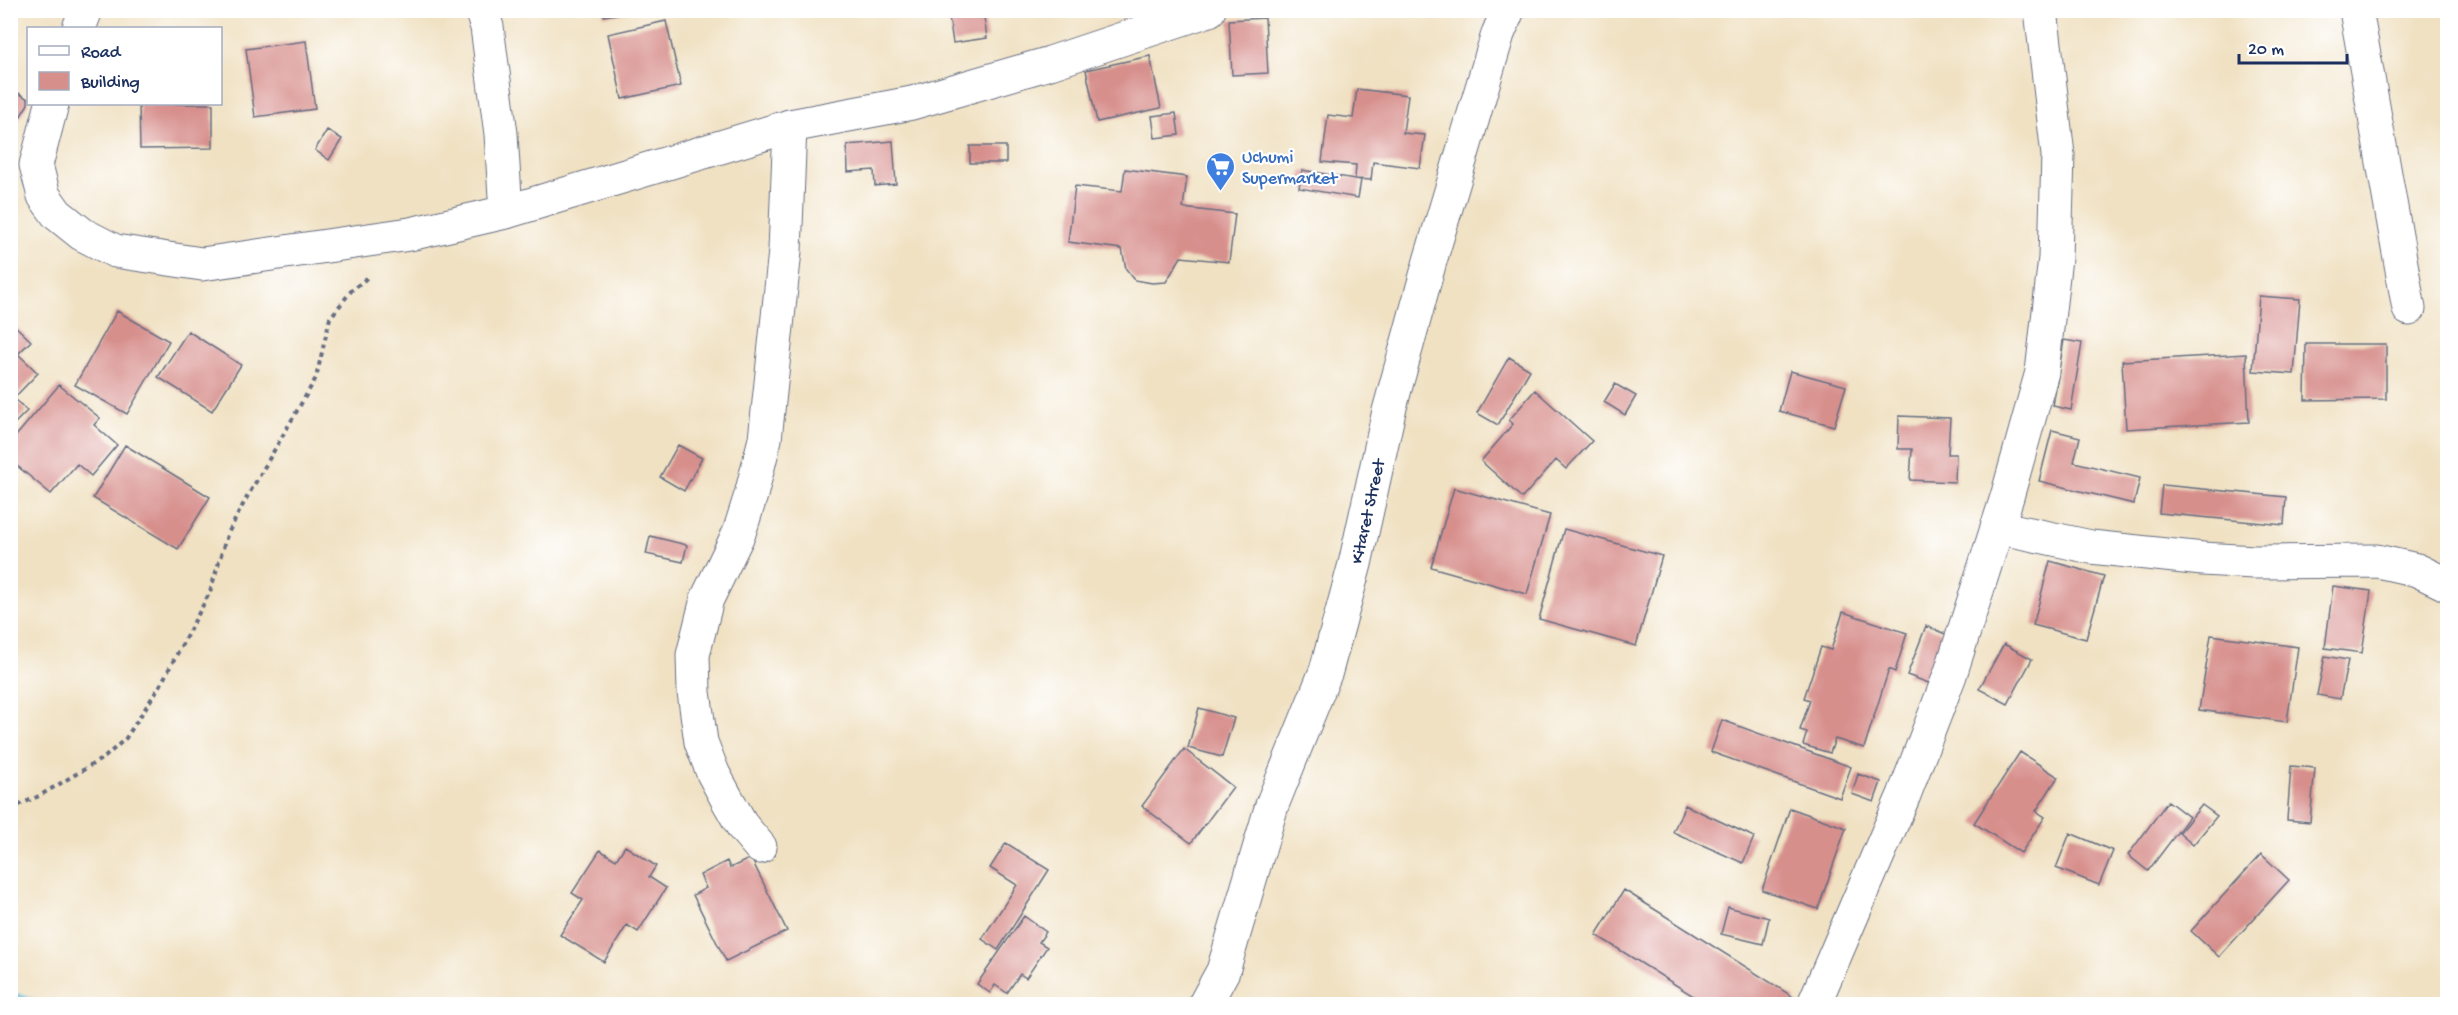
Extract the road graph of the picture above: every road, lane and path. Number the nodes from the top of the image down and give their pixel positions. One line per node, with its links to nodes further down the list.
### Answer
1 (86, 10): 7 (street)
2 (482, 10): 10 (street)
3 (1508, 10): 17 (street, Kitaret Street)
4 (2041, 10): 13 (street)
5 (2356, 10): 12 (street)
6 (1204, 11): 9 (street)
7 (79, 27)
8 (52, 105): 10 (street)
9 (790, 126): 10 (street); 16 (street)
10 (506, 212)
11 (373, 273): 15 (path)
12 (2409, 309)
13 (1997, 527): 14 (street); 18 (street)
14 (2448, 585)
15 (10, 809)
16 (760, 847)
17 (1205, 1005)
18 (1814, 1005)

